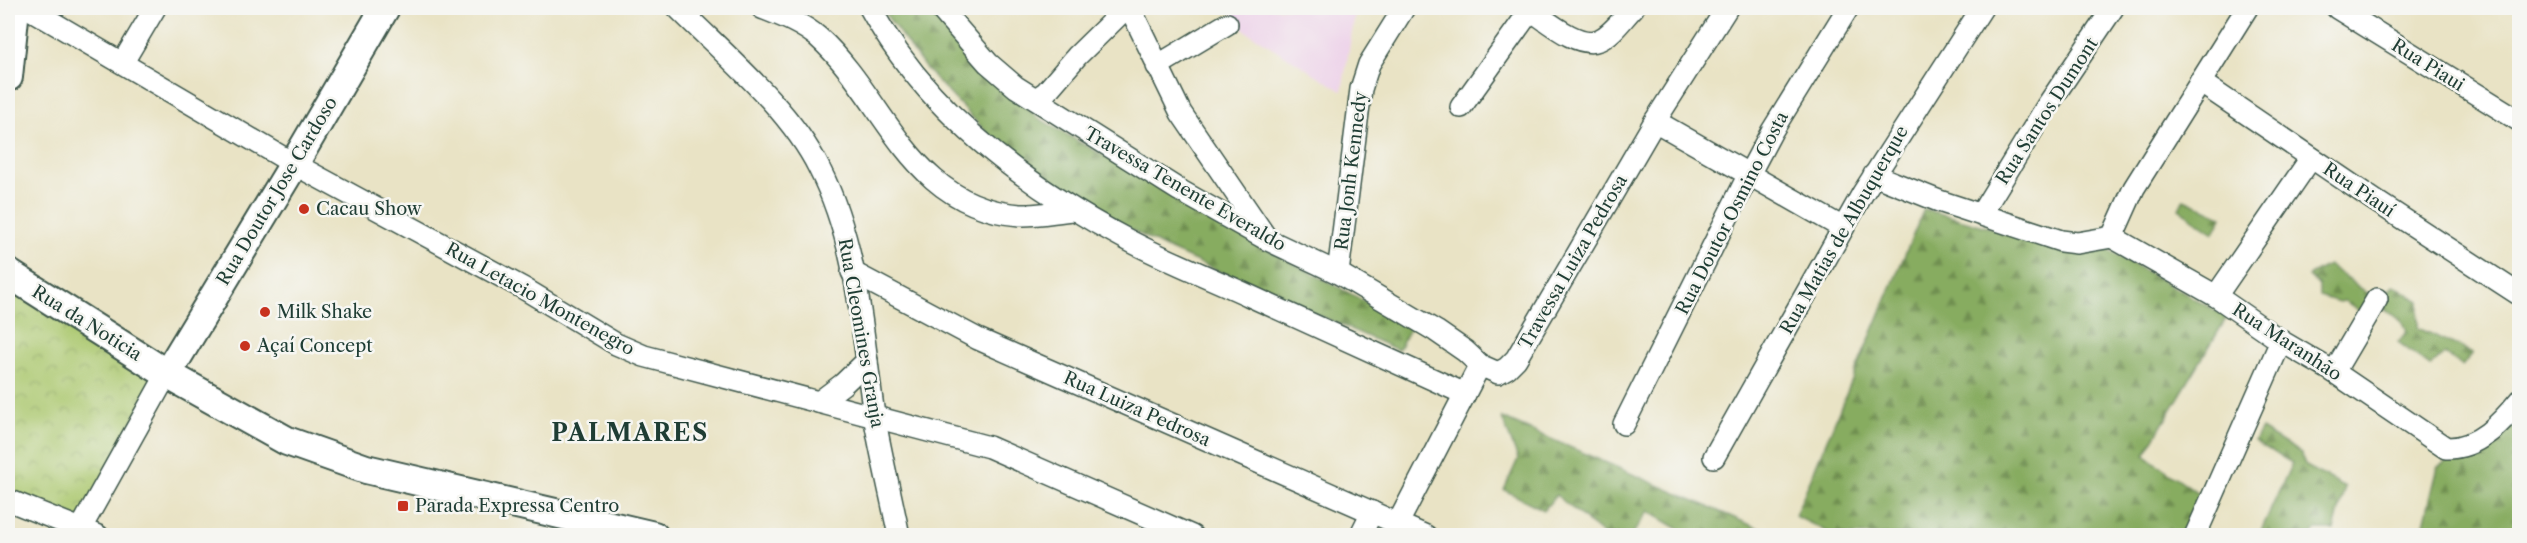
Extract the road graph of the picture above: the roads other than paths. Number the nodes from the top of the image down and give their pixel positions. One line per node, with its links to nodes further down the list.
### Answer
1 (15, 8): 22 (main road)
2 (28, 8): 20 (street, Rua Letacio Montenegro)
3 (155, 8): 20 (street)
4 (385, 8): 29 (main road, Rua Doutor Jose Cardoso)
5 (678, 8): 37 (street, Rua Cleomines Granja)
6 (762, 8): 32 (street)
7 (870, 8): 32 (street)
8 (940, 8): 24 (street, Travessa Tenente Everaldo)
9 (1128, 8): 21 (street); 24 (street)
10 (1404, 8): 39 (street, Rua Jonh Kennedy)
11 (1530, 8): 12 (street); 25 (street)
12 (1633, 8)
13 (1727, 8): 26 (street, Travessa Luiza Pedrosa)
14 (1848, 8): 31 (street, Rua Doutor Osmino Costa)
15 (1982, 8): 30 (street, Rua Matias de Albuquerque)
16 (2113, 8): 33 (street, Rua Santos Dumont)
17 (2247, 8): 23 (street)
18 (2337, 8): 27 (street, Rua Piaui)
19 (1227, 24): 21 (street)
20 (123, 62): 29 (street, Rua Letacio Montenegro)
21 (1157, 66): 36 (street)
22 (8, 77)
23 (2200, 82): 28 (street, Rua Piauí); 35 (street)
24 (1036, 99): 36 (street, Travessa Tenente Everaldo)
25 (1461, 107)
26 (1655, 121): 31 (street); 45 (street, Travessa Luiza Pedrosa)
27 (2520, 121)
28 (2311, 158): 40 (street, Rua Piauí); 41 (street)
29 (294, 164): 47 (main road, Rua Doutor Jose Cardoso); 50 (street, Rua Letacio Montenegro)
30 (1874, 175): 33 (street); 34 (street, Rua Matias de Albuquerque)
31 (1748, 176): 34 (street); 52 (street, Rua Doutor Osmino Costa)
32 (1074, 210): 48 (street)
33 (1981, 214): 35 (street)
34 (1844, 228): 53 (street, Rua Matias de Albuquerque)
35 (2112, 237): 41 (street, Rua Maranhão)
36 (1268, 240): 39 (street, Travessa Tenente Everaldo)
37 (852, 272): 44 (street, Rua Cleomines Granja); 55 (street, Rua Luiza Pedrosa)
38 (8, 273): 47 (main road, Rua da Noticia)
39 (1338, 273): 45 (street, Travessa Tenente Everaldo)
40 (2520, 295)
41 (2216, 296): 43 (street, Rua Maranhão)
42 (2378, 299): 46 (street)
43 (2281, 341): 46 (street, Rua Maranhão); 63 (street)
44 (867, 361): 50 (street); 51 (street, Rua Cleomines Granja)
45 (1480, 365): 48 (street)
46 (2334, 372): 49 (street, Rua Maranhão)
47 (167, 374): 57 (street); 58 (main road, Rua da Noticia)
48 (1465, 394): 56 (street)
49 (2520, 400)
50 (819, 402): 51 (street, Rua Letacio Montenegro)
51 (875, 417): 59 (street, Rua Cleomines Granja); 60 (street, Rua Letacio Montenegro)
52 (1624, 424)
53 (1714, 457)
54 (8, 500): 57 (street)
55 (1372, 512): 56 (street, Rua Luiza Pedrosa); 61 (street)
56 (1398, 523): 62 (street, Rua Luiza Pedrosa)
57 (90, 532)
58 (649, 535)
59 (899, 536)
60 (1192, 536)
61 (1360, 536)
62 (1426, 536)
63 (2196, 536)

